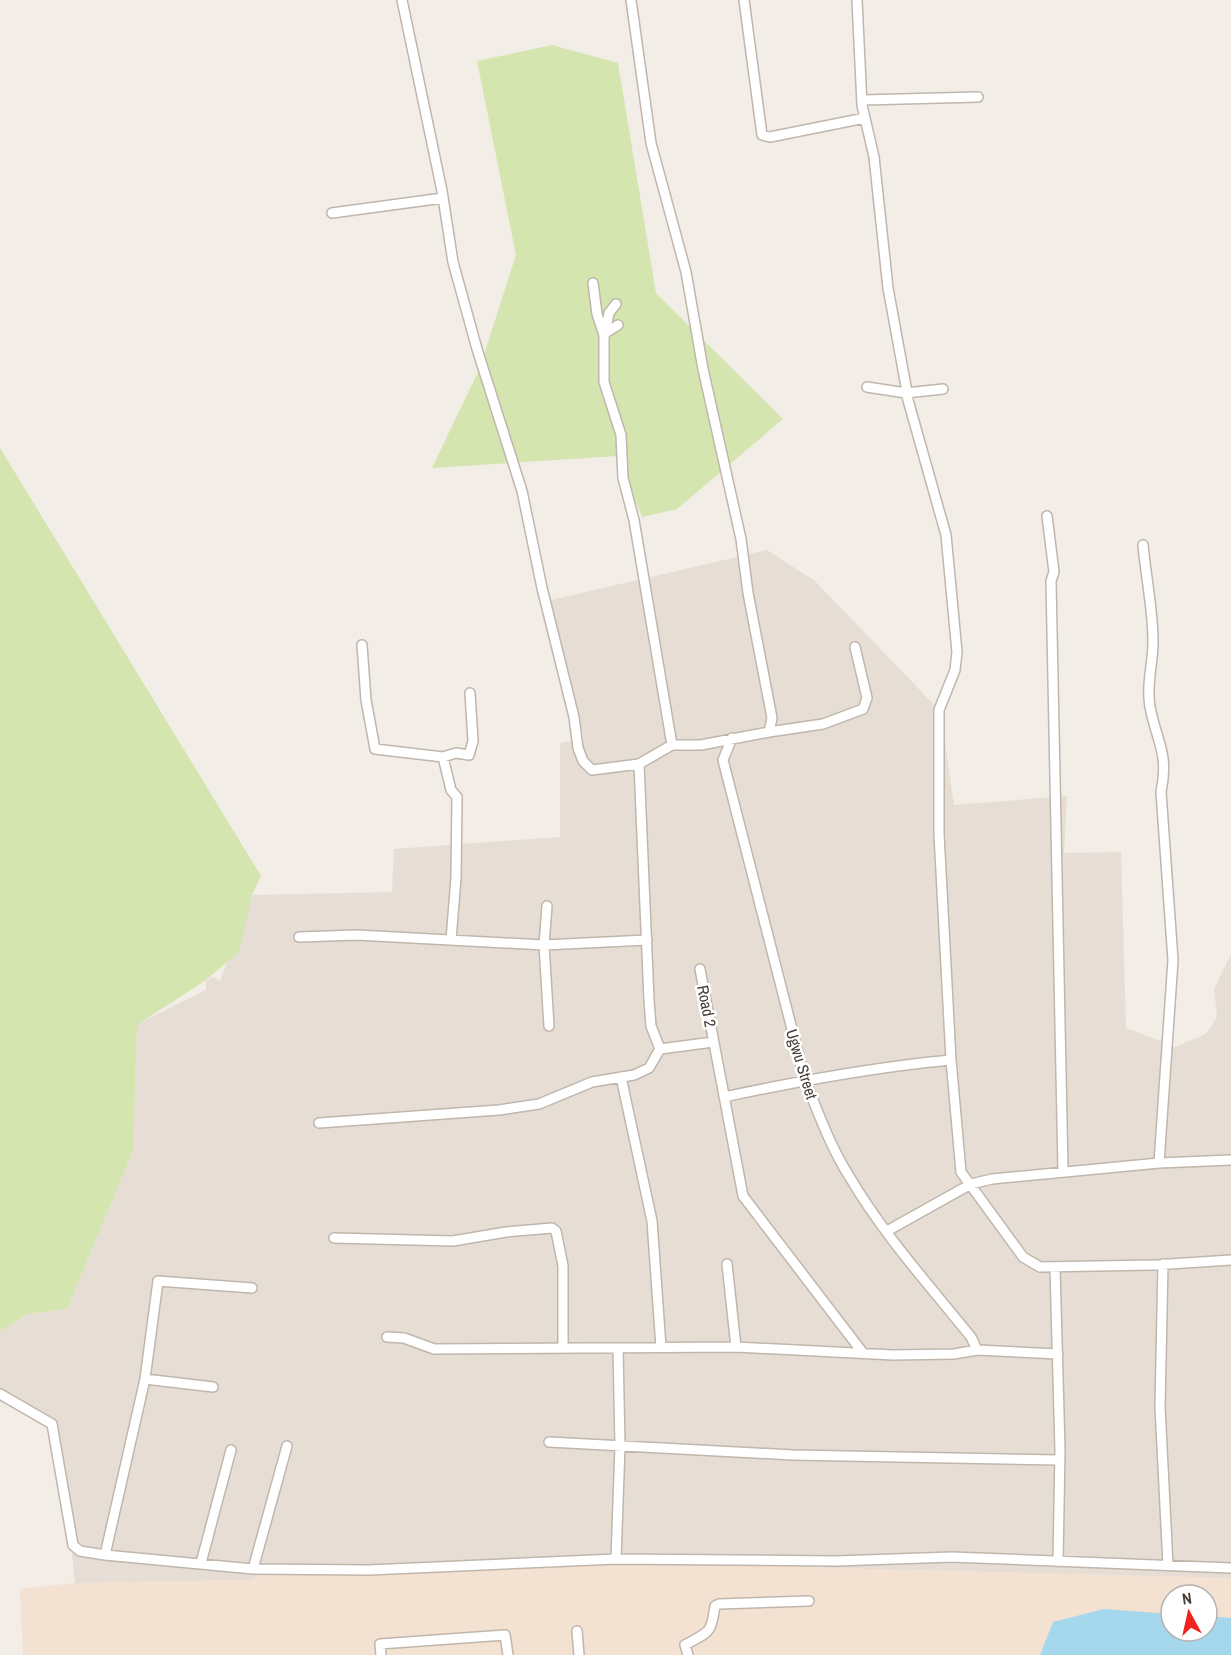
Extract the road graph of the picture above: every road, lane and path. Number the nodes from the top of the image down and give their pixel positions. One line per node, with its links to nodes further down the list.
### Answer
1 (402, 0): 8 (street)
2 (631, 0): 22 (street)
3 (744, 0): 7 (street)
4 (857, 0): 6 (street)
5 (978, 96): 6 (street)
6 (863, 100): 7 (street)
7 (865, 118): 16 (street)
8 (443, 198): 9 (street); 26 (street)
9 (332, 213)
10 (593, 283): 13 (street)
11 (616, 304): 13 (street)
12 (618, 325): 13 (street)
13 (606, 333): 24 (street)
14 (867, 387): 16 (street)
15 (943, 389): 16 (street)
16 (906, 393): 36 (street)
17 (1047, 516): 43 (street)
18 (1143, 545): 42 (street)
19 (362, 645): 25 (street)
20 (855, 647): 22 (street)
21 (470, 693): 25 (street)
22 (769, 732): 23 (street)
23 (732, 738): 24 (street); 38 (street, Ugwu Street)
24 (672, 745): 26 (street)
25 (444, 757): 29 (street)
26 (639, 764): 30 (street)
27 (547, 906): 31 (street)
28 (299, 937): 29 (street)
29 (451, 940): 31 (street)
30 (647, 940): 31 (street); 35 (street)
31 (544, 945): 33 (street)
32 (700, 969): 34 (street, Road 2)
33 (549, 1026)
34 (713, 1042): 35 (street); 39 (street, Road 2)
35 (660, 1049): 37 (street)
36 (951, 1060): 38 (street); 44 (street)
37 (621, 1077): 40 (street); 53 (street)
38 (805, 1080): 39 (street); 45 (street, Ugwu Street)
39 (724, 1097): 58 (street, Road 2)
40 (319, 1123)
41 (1231, 1160): 42 (street)
42 (1159, 1163): 43 (street)
43 (1063, 1171): 44 (street)
44 (971, 1184): 45 (street); 50 (street)
45 (887, 1231): 57 (street, Ugwu Street)
46 (334, 1238): 55 (street)
47 (1231, 1260): 49 (street)
48 (727, 1264): 54 (street)
49 (1163, 1264): 50 (street); 72 (street)
50 (1056, 1268): 59 (street)
51 (252, 1288): 60 (street)
52 (387, 1337): 55 (street)
53 (661, 1347): 54 (street); 56 (street)
54 (736, 1347): 58 (street)
55 (563, 1348): 56 (street)
56 (618, 1348): 65 (street)
57 (977, 1350): 58 (street); 59 (street)
58 (863, 1353)
59 (1058, 1354): 67 (street)
60 (145, 1379): 61 (street); 68 (street)
61 (213, 1387)
62 (0, 1394): 68 (street)
63 (549, 1442): 65 (street)
64 (287, 1446): 74 (street)
65 (620, 1446): 67 (street); 69 (street)
66 (231, 1450): 71 (street)
67 (1059, 1460): 70 (street)
68 (105, 1555): 71 (street)
69 (616, 1559): 70 (street); 74 (street)
70 (1058, 1562): 72 (street)
71 (201, 1563): 74 (street)
72 (1168, 1565): 73 (street)
73 (1231, 1568)
74 (253, 1569)
75 (809, 1601): 80 (street)
76 (577, 1631): 79 (street)
77 (381, 1655): 78 (street)
78 (508, 1655)
79 (579, 1655)
80 (688, 1655)

